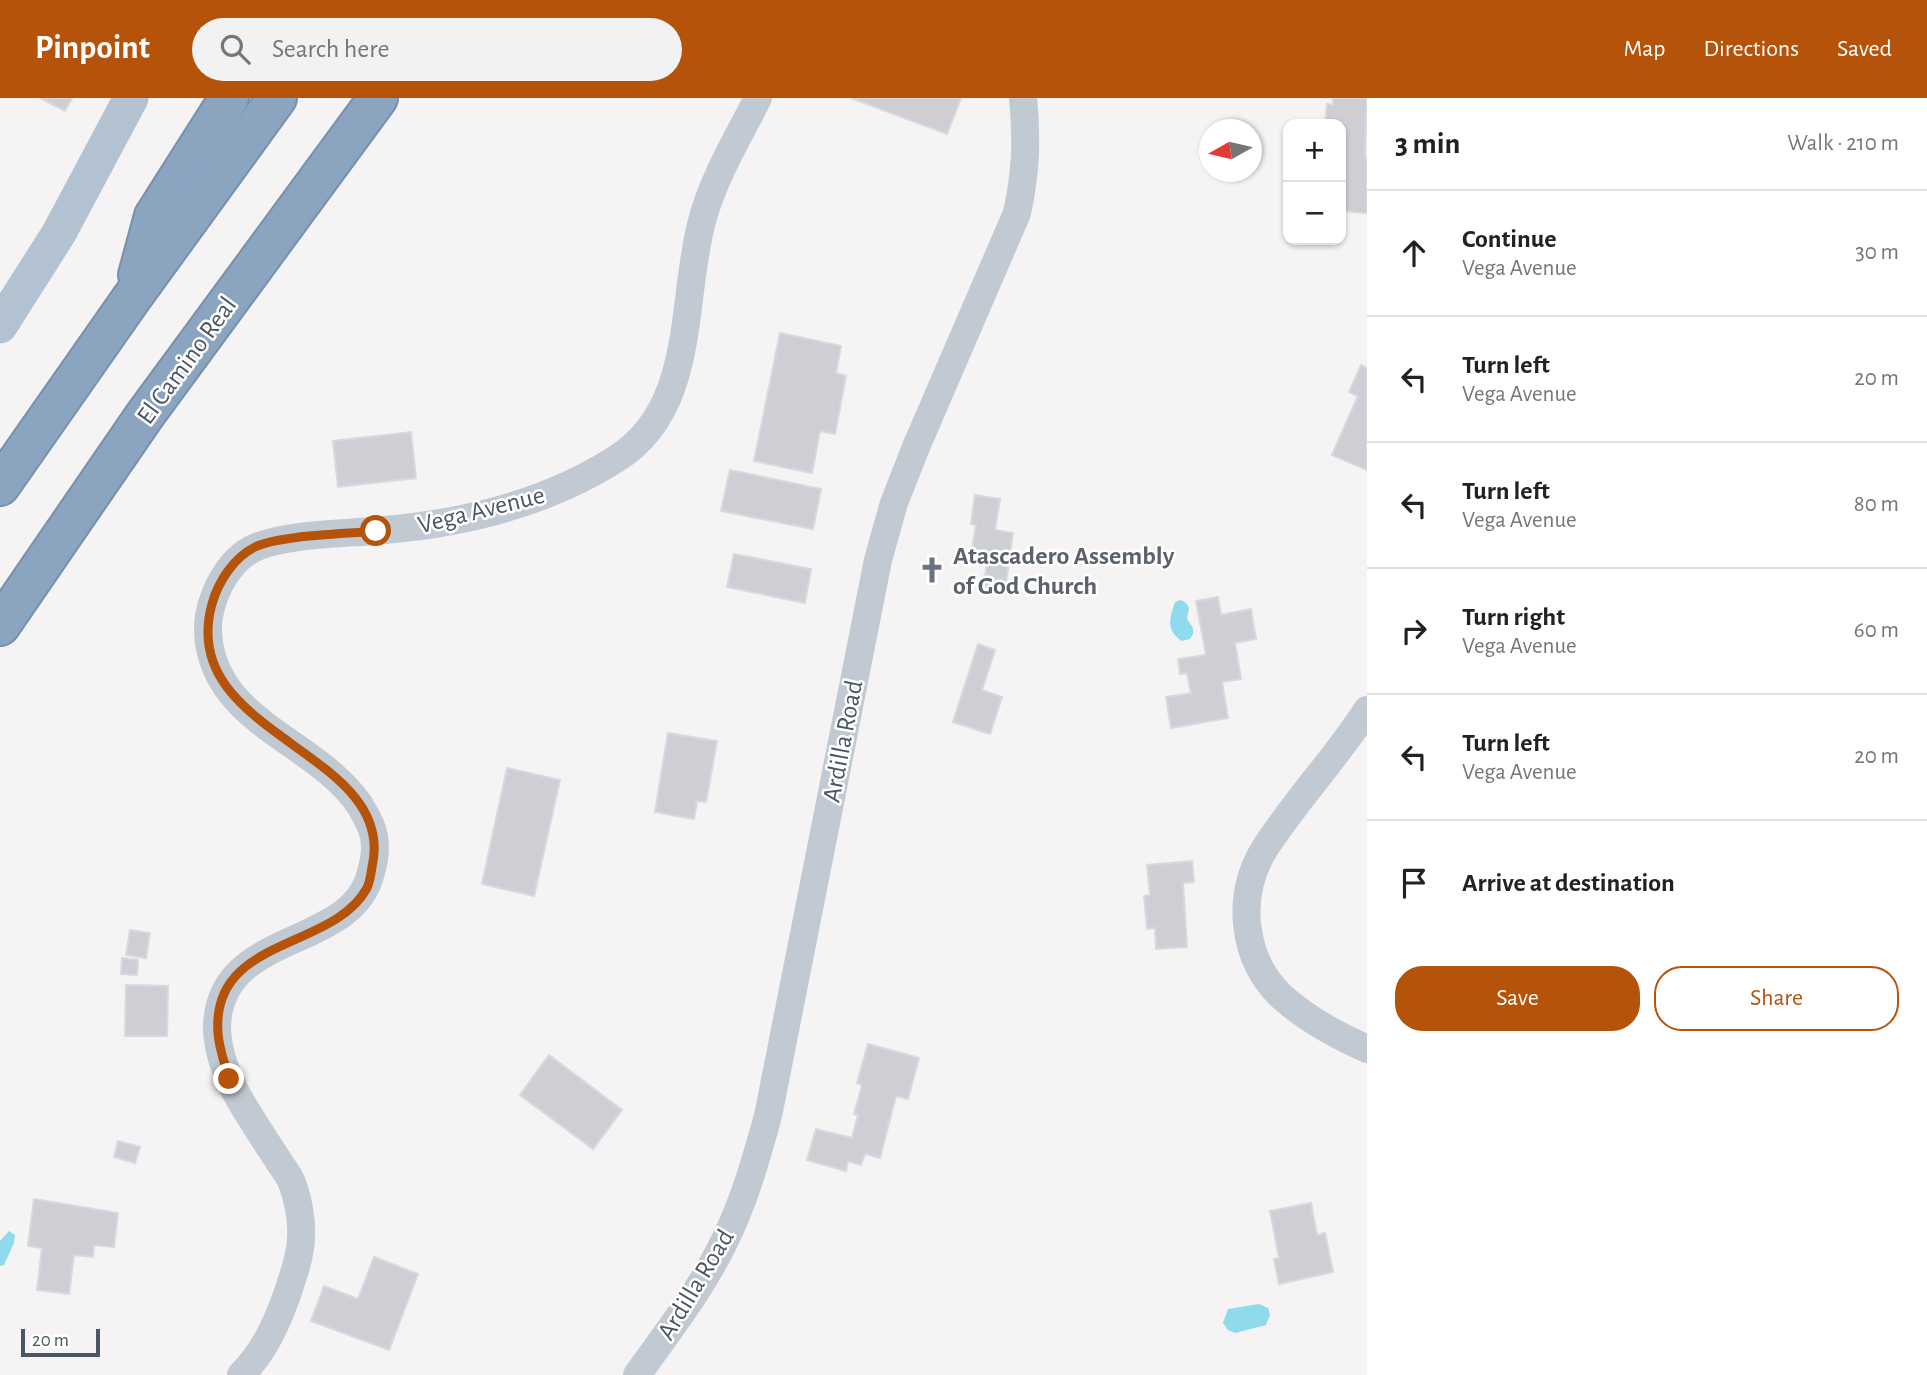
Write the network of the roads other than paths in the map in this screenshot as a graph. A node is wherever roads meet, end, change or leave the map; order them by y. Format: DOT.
graph roads {
  1 [pos="131,98"];
  2 [pos="229,98"];
  3 [pos="277,98"];
  4 [pos="378,98"];
  5 [pos="758,98"];
  6 [pos="1023,98"];
  7 [pos="131,299"];
  8 [pos="0,326"];
  9 [pos="0,486"];
  10 [pos="0,626"];
  11 [pos="1367,710"];
  12 [pos="1367,1049"];
  13 [pos="241,1375"];
  14 [pos="636,1375"];
  1 -- 8 [label="main road"];
  2 -- 7 [label="highway"];
  3 -- 7 [label="highway"];
  4 -- 10 [label="highway, El Camino Real"];
  5 -- 13 [label="street, Vega Avenue"];
  6 -- 14 [label="street, Ardilla Road"];
  7 -- 9 [label="highway"];
  11 -- 12 [label="street"];
}
